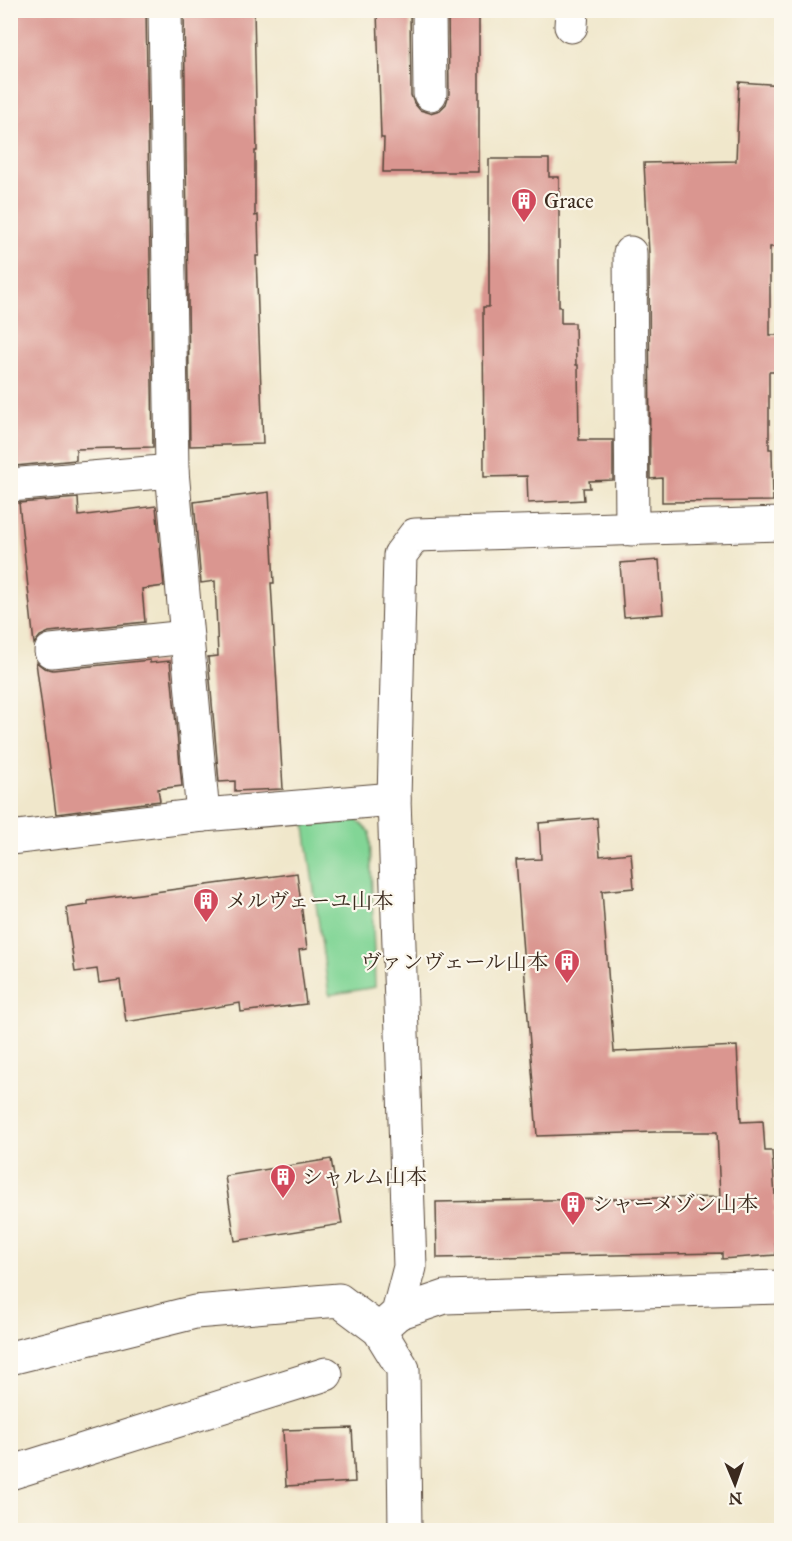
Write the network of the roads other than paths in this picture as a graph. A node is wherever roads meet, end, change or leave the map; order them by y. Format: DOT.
graph roads {
  1 [pos="165,10"];
  2 [pos="429,10"];
  3 [pos="430,94"];
  4 [pos="630,253"];
  5 [pos="172,471"];
  6 [pos="10,485"];
  7 [pos="782,524"];
  8 [pos="632,529"];
  9 [pos="187,637"];
  10 [pos="51,651"];
  11 [pos="394,799"];
  12 [pos="203,815"];
  13 [pos="10,838"];
  14 [pos="782,1287"];
  15 [pos="389,1322"];
  16 [pos="10,1358"];
  17 [pos="326,1374"];
  18 [pos="10,1473"];
  19 [pos="405,1530"];
  1 -- 5 [label="street"];
  2 -- 3 [label="street"];
  4 -- 8 [label="street"];
  5 -- 6 [label="street"];
  5 -- 9 [label="street"];
  7 -- 8 [label="street"];
  8 -- 11 [label="street"];
  9 -- 10 [label="street"];
  9 -- 12 [label="street"];
  11 -- 12 [label="street"];
  11 -- 15 [label="street"];
  12 -- 13 [label="street"];
  14 -- 15 [label="street"];
  15 -- 16 [label="street"];
  15 -- 19 [label="street"];
  17 -- 18 [label="street"];
}
